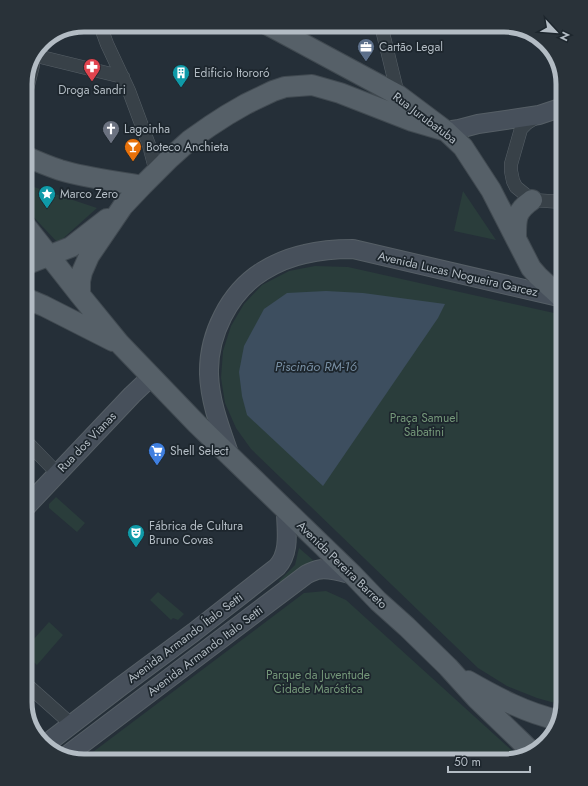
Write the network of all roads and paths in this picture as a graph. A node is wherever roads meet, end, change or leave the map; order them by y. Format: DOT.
graph roads {
  1 [pos="103,32"];
  2 [pos="281,32"];
  3 [pos="383,32"];
  4 [pos="40,57"];
  5 [pos="122,77"];
  6 [pos="398,95"];
  7 [pos="556,109"];
  8 [pos="539,115"];
  9 [pos="446,130"];
  10 [pos="32,159"];
  11 [pos="149,179"];
  12 [pos="532,200"];
  13 [pos="556,202"];
  14 [pos="123,206"];
  15 [pos="32,235"];
  16 [pos="516,239"];
  17 [pos="49,256"];
  18 [pos="32,262"];
  19 [pos="556,293"];
  20 [pos="80,295"];
  21 [pos="556,297"];
  22 [pos="32,301"];
  23 [pos="120,344"];
  24 [pos="151,377"];
  25 [pos="32,447"];
  26 [pos="230,456"];
  27 [pos="57,473"];
  28 [pos="32,500"];
  29 [pos="286,511"];
  30 [pos="353,575"];
  31 [pos="194,632"];
  32 [pos="448,667"];
  33 [pos="131,678"];
  34 [pos="159,686"];
  35 [pos="32,689"];
  36 [pos="553,718"];
  37 [pos="71,724"];
  38 [pos="97,732"];
  39 [pos="50,741"];
  40 [pos="528,748"];
  41 [pos="71,752"];
  1 -- 5 [label="street"];
  2 -- 6 [label="main road, Rua Jurubatuba"];
  3 -- 6 [label="street"];
  4 -- 5 [label="street"];
  5 -- 11 [label="street"];
  6 -- 9 [label="main road, Rua Jurubatuba"];
  7 -- 8 [label="main road"];
  8 -- 9 [label="main road"];
  8 -- 12 [label="street"];
  9 -- 11 [label="main road"];
  9 -- 16 [label="main road, Rua Jurubatuba"];
  10 -- 11 [label="main road"];
  11 -- 14 [label="main road"];
  12 -- 13 [label="street"];
  12 -- 16 [label="main road"];
  14 -- 17 [label="main road"];
  14 -- 20 [label="main road"];
  15 -- 17 [label="main road, Avenida Pereira Barreto"];
  16 -- 19 [label="main road, Rua Jurubatuba"];
  17 -- 18 [label="main road"];
  17 -- 20 [label="main road, Avenida Pereira Barreto"];
  20 -- 23 [label="main road, Avenida Pereira Barreto"];
  21 -- 26 [label="main road, Avenida Lucas Nogueira Garcez"];
  22 -- 23 [label="main road"];
  23 -- 24 [label="main road, Avenida Pereira Barreto"];
  24 -- 26 [label="main road, Avenida Pereira Barreto"];
  24 -- 27 [label="main road, Rua dos Vianas"];
  25 -- 27 [label="street"];
  26 -- 29 [label="main road, Avenida Pereira Barreto"];
  27 -- 28 [label="main road, Rua dos Vianas"];
  29 -- 30 [label="main road, Avenida Pereira Barreto"];
  29 -- 31 [label="main road, Avenida Armando Ítalo Setti"];
  30 -- 32 [label="main road, Avenida Pereira Barreto"];
  30 -- 34 [label="main road, Avenida Armando Italo Setti"];
  31 -- 33 [label="main road, Avenida Armando Ítalo Setti"];
  31 -- 34 [label="main road"];
  32 -- 36 [label="main road"];
  32 -- 40 [label="main road, Avenida Pereira Barreto"];
  33 -- 37 [label="main road, Avenida Armando Ítalo Setti"];
  33 -- 38 [label="main road"];
  34 -- 38 [label="main road, Avenida Armando Italo Setti"];
  35 -- 37 [label="street"];
  37 -- 39 [label="main road, Avenida Armando Ítalo Setti"];
  38 -- 41 [label="main road, Avenida Armando Italo Setti"];
}
